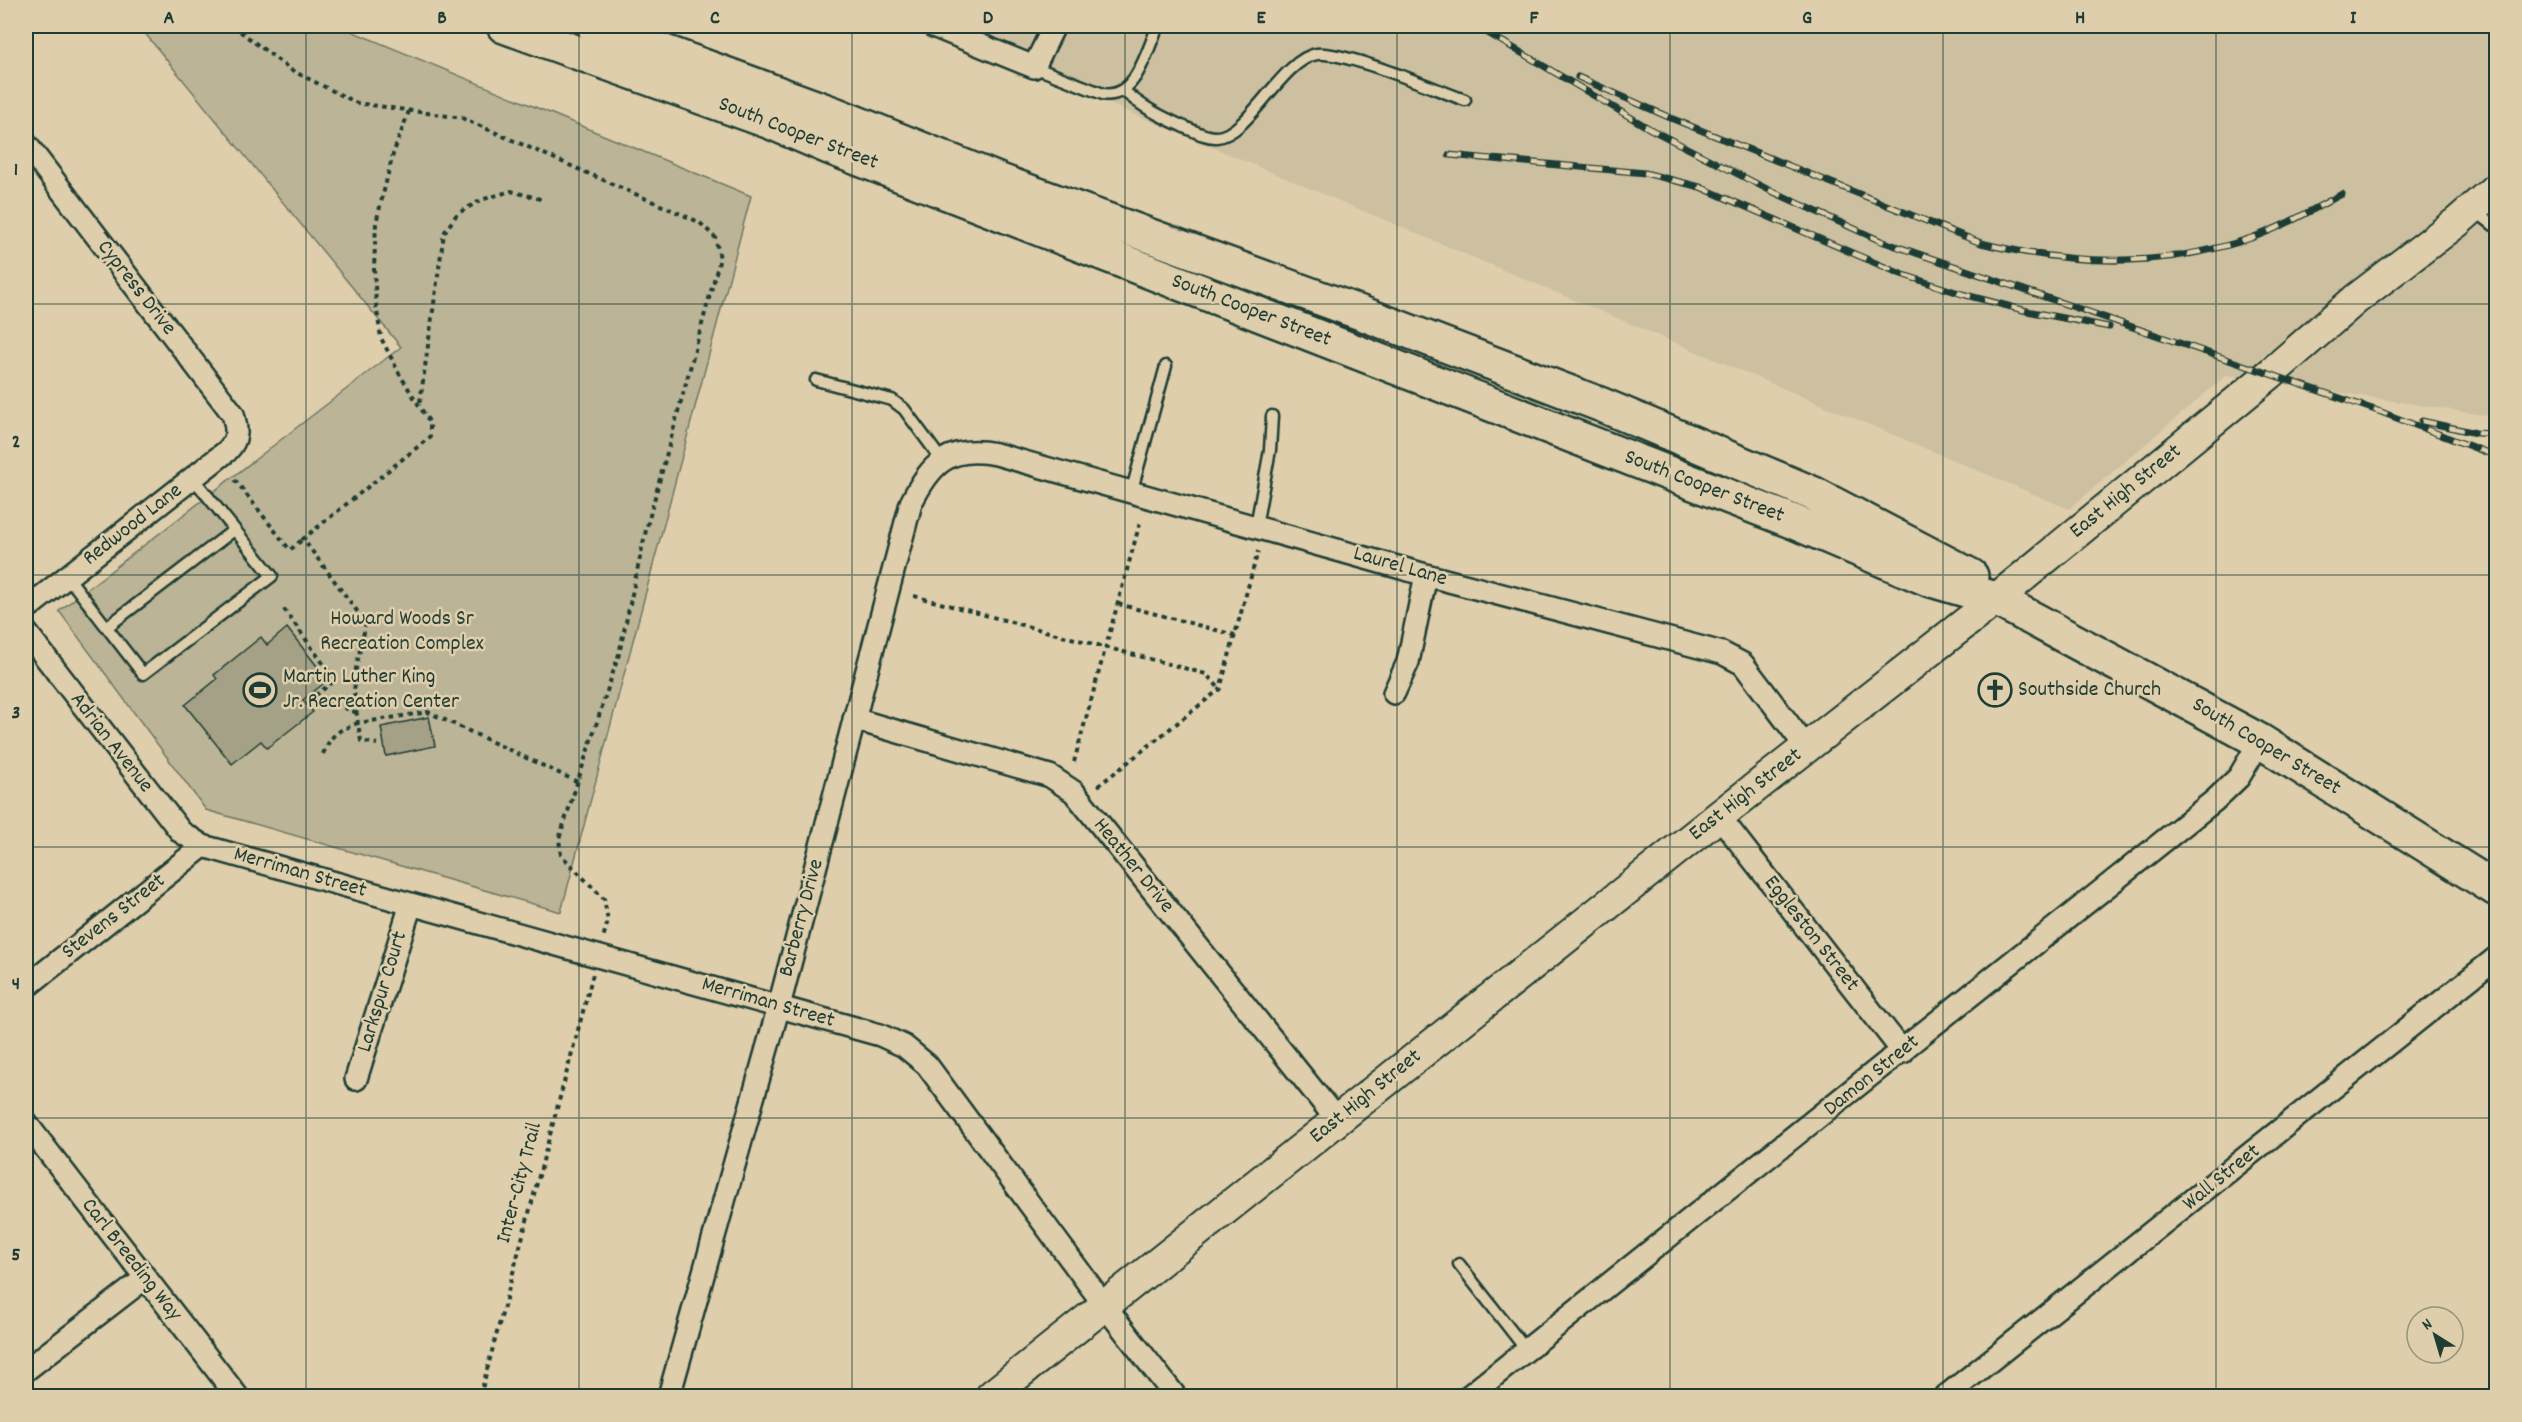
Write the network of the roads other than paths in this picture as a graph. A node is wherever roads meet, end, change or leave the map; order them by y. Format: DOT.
graph roads {
  1 [pos="504,26"];
  2 [pos="594,26"];
  3 [pos="933,26"];
  4 [pos="1054,26"];
  5 [pos="1158,26"];
  6 [pos="1034,67"];
  7 [pos="1124,91"];
  8 [pos="1465,100"];
  9 [pos="26,144"];
  10 [pos="2496,188"];
  11 [pos="2472,209"];
  12 [pos="2496,227"];
  13 [pos="1166,366"];
  14 [pos="816,380"];
  15 [pos="1272,416"];
  16 [pos="236,436"];
  17 [pos="948,458"];
  18 [pos="193,478"];
  19 [pos="1131,493"];
  20 [pos="1256,526"];
  21 [pos="234,530"];
  22 [pos="1426,574"];
  23 [pos="67,576"];
  24 [pos="1996,599"];
  25 [pos="26,609"];
  26 [pos="107,627"];
  27 [pos="26,632"];
  28 [pos="1394,693"];
  29 [pos="854,719"];
  30 [pos="2260,741"];
  31 [pos="1806,747"];
  32 [pos="1719,816"];
  33 [pos="203,846"];
  34 [pos="2496,889"];
  35 [pos="411,904"];
  36 [pos="2496,958"];
  37 [pos="26,987"];
  38 [pos="779,1006"];
  39 [pos="1903,1052"];
  40 [pos="356,1079"];
  41 [pos="1338,1120"];
  42 [pos="26,1123"];
  43 [pos="1459,1264"];
  44 [pos="144,1278"];
  45 [pos="1105,1306"];
  46 [pos="1527,1351"];
  47 [pos="26,1370"];
  48 [pos="237,1396"];
  49 [pos="669,1396"];
  50 [pos="991,1396"];
  51 [pos="1175,1396"];
  52 [pos="1470,1396"];
  53 [pos="1946,1396"];
  1 -- 24 [label="main road, South Cooper Street"];
  2 -- 24 [label="main road, South Cooper Street"];
  3 -- 6 [label="street"];
  4 -- 6 [label="street"];
  5 -- 7 [label="lane"];
  6 -- 7 [label="lane"];
  7 -- 8 [label="lane"];
  9 -- 16 [label="street, Cypress Drive"];
  10 -- 11 [label="street, East High Street"];
  11 -- 12 [label="lane"];
  11 -- 24 [label="street, East High Street"];
  13 -- 19 [label="lane"];
  14 -- 17 [label="lane"];
  15 -- 20 [label="lane"];
  16 -- 18 [label="street, Redwood Lane"];
  17 -- 19 [label="street, Laurel Lane"];
  17 -- 29 [label="street, Barberry Drive"];
  18 -- 21 [label="lane"];
  18 -- 23 [label="street, Redwood Lane"];
  19 -- 20 [label="street, Laurel Lane"];
  20 -- 22 [label="street, Laurel Lane"];
  21 -- 26 [label="lane"];
  21 -- 26 [label="lane"];
  22 -- 28 [label="street"];
  22 -- 31 [label="street, Laurel Lane"];
  23 -- 25 [label="street, Redwood Lane"];
  23 -- 26 [label="lane"];
  24 -- 30 [label="main road, South Cooper Street"];
  24 -- 31 [label="street, East High Street"];
  27 -- 33 [label="street, Adrian Avenue"];
  29 -- 38 [label="street, Barberry Drive"];
  29 -- 41 [label="street, Heather Drive"];
  30 -- 34 [label="main road, South Cooper Street"];
  30 -- 39 [label="street, Damon Street"];
  31 -- 32 [label="street, East High Street"];
  32 -- 39 [label="street, Eggleston Street"];
  32 -- 41 [label="street, East High Street"];
  33 -- 35 [label="street, Merriman Street"];
  33 -- 37 [label="street, Stevens Street"];
  35 -- 38 [label="street, Merriman Street"];
  35 -- 40 [label="street, Larkspur Court"];
  36 -- 53 [label="street, Wall Street"];
  38 -- 45 [label="street, Merriman Street"];
  38 -- 49 [label="street, Barberry Drive"];
  39 -- 46 [label="street, Damon Street"];
  41 -- 45 [label="street, East High Street"];
  42 -- 44 [label="street, Carl Breeding Way"];
  43 -- 46 [label="lane"];
  44 -- 47 [label="street"];
  44 -- 48 [label="street, Carl Breeding Way"];
  45 -- 50 [label="street, East High Street"];
  45 -- 51 [label="street, Merriman Street"];
  46 -- 52 [label="street, Damon Street"];
}
